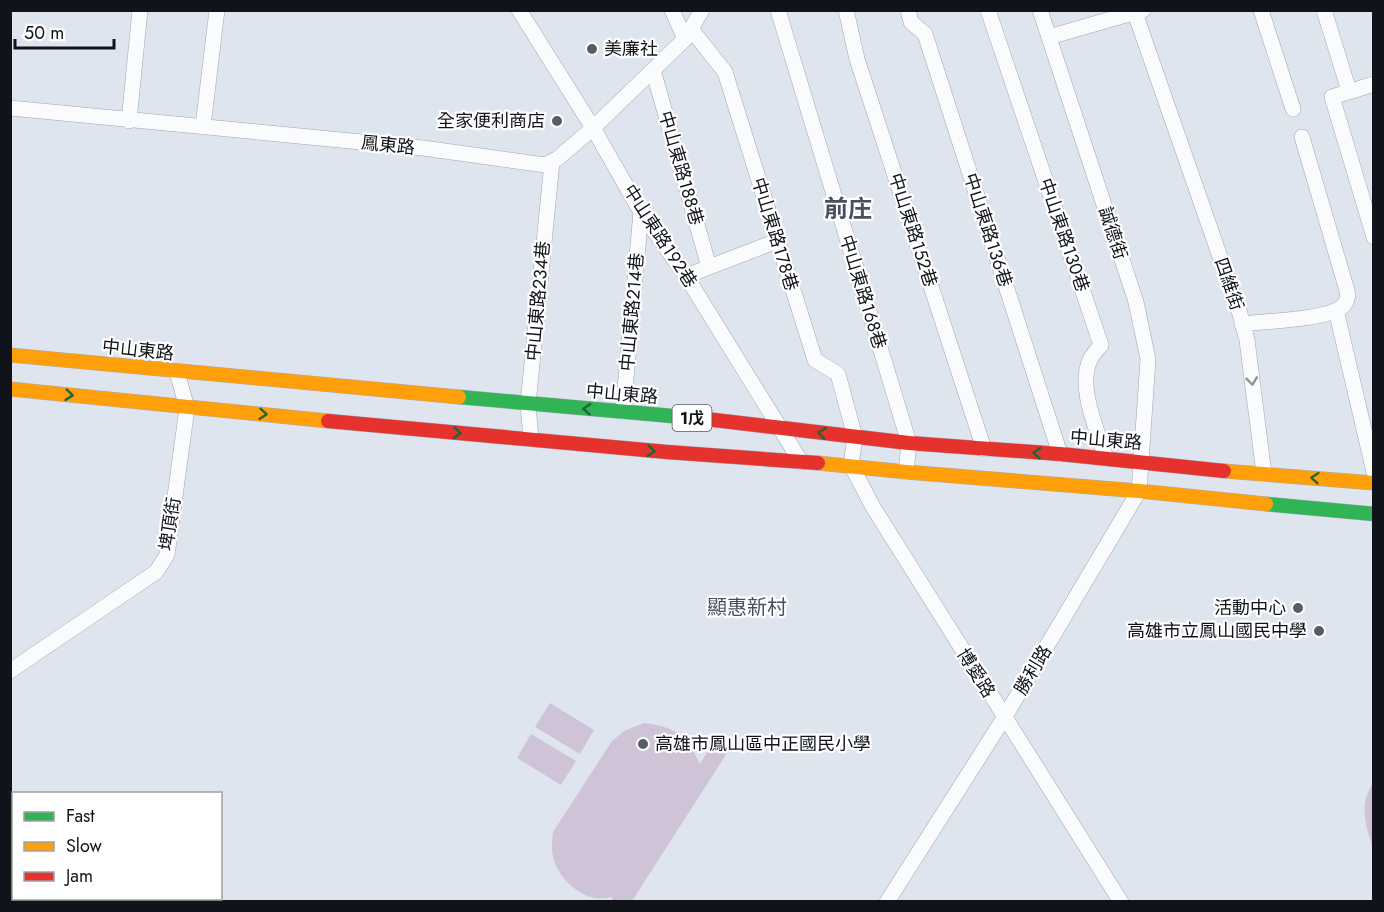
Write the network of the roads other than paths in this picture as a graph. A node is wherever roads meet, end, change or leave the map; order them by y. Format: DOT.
graph roads {
  1 [pos="140,10"];
  2 [pos="217,10"];
  3 [pos="519,10"];
  4 [pos="672,10"];
  5 [pos="702,10"];
  6 [pos="778,10"];
  7 [pos="846,10"];
  8 [pos="908,10"];
  9 [pos="988,10"];
  10 [pos="1040,10"];
  11 [pos="1261,10"];
  12 [pos="1324,10"];
  13 [pos="1139,12"];
  14 [pos="688,34"];
  15 [pos="1049,37"];
  16 [pos="653,70"];
  17 [pos="1374,84"];
  18 [pos="1349,92"];
  19 [pos="10,108"];
  20 [pos="1293,110"];
  21 [pos="129,121"];
  22 [pos="203,126"];
  23 [pos="593,128"];
  24 [pos="1302,137"];
  25 [pos="552,162"];
  26 [pos="641,212"];
  27 [pos="1374,237"];
  28 [pos="777,241"];
  29 [pos="709,267"];
  30 [pos="686,276"];
  31 [pos="1336,310"];
  32 [pos="1242,324"];
  33 [pos="10,355"];
  34 [pos="177,372"];
  35 [pos="10,389"];
  36 [pos="528,404"];
  37 [pos="187,408"];
  38 [pos="623,411"];
  39 [pos="780,427"];
  40 [pos="855,437"];
  41 [pos="531,440"];
  42 [pos="909,443"];
  43 [pos="984,449"];
  44 [pos="1060,454"];
  45 [pos="1106,459"];
  46 [pos="801,462"];
  47 [pos="1143,462"];
  48 [pos="851,465"];
  49 [pos="906,472"];
  50 [pos="1374,472"];
  51 [pos="1264,474"];
  52 [pos="1374,483"];
  53 [pos="1139,491"];
  54 [pos="1374,514"];
  55 [pos="10,671"];
  56 [pos="1004,718"];
  57 [pos="887,902"];
  58 [pos="1121,902"];
  1 -- 21 [label="street"];
  2 -- 22 [label="street"];
  3 -- 23 [label="street, 中山東路192巷"];
  4 -- 14 [label="street, 中山東路178巷"];
  5 -- 14 [label="street"];
  6 -- 42 [label="street, 中山東路168巷"];
  7 -- 43 [label="street, 中山東路152巷"];
  8 -- 44 [label="street, 中山東路136巷"];
  9 -- 45 [label="street, 中山東路130巷"];
  10 -- 15 [label="street, 誠德街"];
  11 -- 20 [label="street"];
  12 -- 18 [label="street"];
  13 -- 15 [label="street"];
  13 -- 32 [label="street, 四維街"];
  14 -- 16 [label="street"];
  14 -- 28 [label="street, 中山東路178巷"];
  15 -- 47 [label="street, 誠德街"];
  16 -- 23 [label="street"];
  16 -- 29 [label="street, 中山東路188巷"];
  17 -- 18 [label="street"];
  18 -- 27 [label="street"];
  19 -- 21 [label="street, 鳳東路"];
  21 -- 22 [label="street, 鳳東路"];
  22 -- 25 [label="street, 鳳東路"];
  23 -- 25 [label="street"];
  23 -- 26 [label="street, 中山東路192巷"];
  24 -- 31 [label="street"];
  25 -- 36 [label="street, 中山東路234巷"];
  26 -- 30 [label="street, 中山東路192巷"];
  26 -- 38 [label="street, 中山東路214巷"];
  28 -- 29 [label="street"];
  28 -- 40 [label="street, 中山東路178巷"];
  29 -- 30 [label="street"];
  30 -- 39 [label="street, 中山東路192巷"];
  31 -- 32 [label="street, 四維街"];
  31 -- 50 [label="street"];
  32 -- 51 [label="street, one-way"];
  33 -- 34 [label="main road, 中山東路 / 1戊"];
  34 -- 36 [label="main road, 中山東路 / 1戊"];
  34 -- 37 [label="street, 埤頂街"];
  35 -- 37 [label="main road, 1戊, one-way"];
  38 -- 36 [label="main road, 中山東路 / 1戊, one-way"];
  36 -- 41 [label="street, 中山東路234巷"];
  37 -- 41 [label="main road, 1戊, one-way"];
  37 -- 55 [label="street, 埤頂街"];
  38 -- 39 [label="main road, 中山東路 / 1戊"];
  40 -- 39 [label="main road, 中山東路 / 1戊, one-way"];
  39 -- 46 [label="street, 中山東路192巷"];
  40 -- 42 [label="main road, 中山東路 / 1戊"];
  40 -- 48 [label="street"];
  41 -- 46 [label="main road, 1戊, one-way"];
  42 -- 43 [label="main road, 中山東路 / 1戊"];
  42 -- 49 [label="street, 中山東路168巷"];
  44 -- 43 [label="main road, 中山東路 / 1戊, one-way"];
  44 -- 45 [label="main road, 中山東路 / 1戊"];
  45 -- 47 [label="main road, 中山東路 / 1戊"];
  46 -- 48 [label="main road, 1戊"];
  47 -- 51 [label="main road, 中山東路 / 1戊"];
  47 -- 53 [label="street, 勝利路"];
  48 -- 49 [label="main road, 1戊"];
  48 -- 56 [label="street, 博愛路"];
  49 -- 53 [label="main road, 1戊"];
  52 -- 51 [label="main road, 中山東路 / 1戊, one-way"];
  53 -- 54 [label="main road, 1戊"];
  53 -- 56 [label="street, 勝利路"];
  56 -- 57 [label="street, 勝利路"];
  56 -- 58 [label="street, 博愛路"];
}
